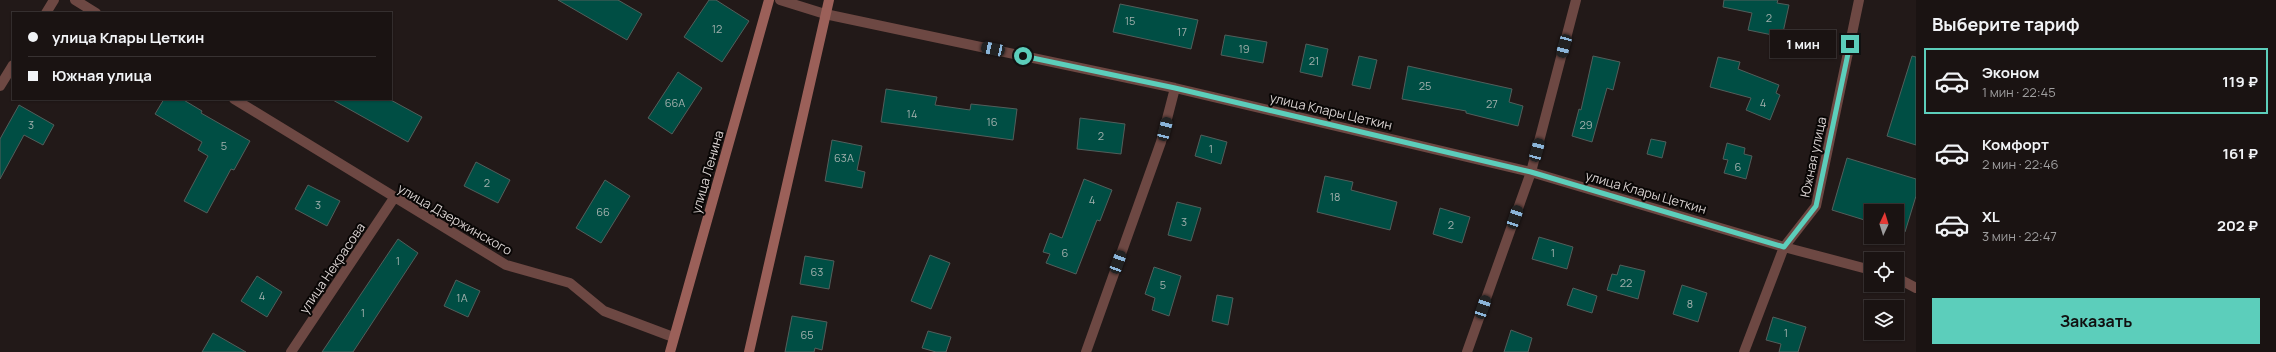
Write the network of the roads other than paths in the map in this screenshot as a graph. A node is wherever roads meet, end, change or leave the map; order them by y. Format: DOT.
graph roads {
  1 [pos="54,0"];
  2 [pos="75,0"];
  3 [pos="769,0"];
  4 [pos="780,0"];
  5 [pos="830,0"];
  6 [pos="1576,0"];
  7 [pos="1859,0"];
  8 [pos="47,12"];
  9 [pos="94,12"];
  10 [pos="826,14"];
  11 [pos="12,67"];
  12 [pos="0,86"];
  13 [pos="1175,88"];
  14 [pos="236,100"];
  15 [pos="1531,172"];
  16 [pos="394,198"];
  17 [pos="1784,247"];
  18 [pos="1864,268"];
  19 [pos="1904,282"];
  20 [pos="1916,288"];
  21 [pos="673,337"];
  22 [pos="291,352"];
  23 [pos="670,352"];
  24 [pos="749,352"];
  25 [pos="1086,352"];
  26 [pos="1467,352"];
  27 [pos="1744,352"];
  1 -- 8 [label="street"];
  2 -- 9 [label="street"];
  3 -- 21 [label="main road, улица Ленина"];
  4 -- 10 [label="street, улица Клары Цеткин"];
  5 -- 10 [label="main road"];
  6 -- 15 [label="street"];
  7 -- 17 [label="street, Южная улица"];
  10 -- 13 [label="street, улица Клары Цеткин"];
  10 -- 24 [label="main road"];
  11 -- 12 [label="street"];
  13 -- 15 [label="street, улица Клары Цеткин"];
  13 -- 25 [label="street"];
  14 -- 16 [label="street, улица Дзержинского"];
  15 -- 17 [label="street, улица Клары Цеткин"];
  15 -- 26 [label="street"];
  16 -- 21 [label="street, улица Дзержинского"];
  16 -- 22 [label="street, улица Некрасова"];
  17 -- 18 [label="street, улица Клары Цеткин"];
  17 -- 27 [label="street, Южная улица"];
  19 -- 20 [label="street"];
  21 -- 23 [label="main road, улица Ленина"];
}
